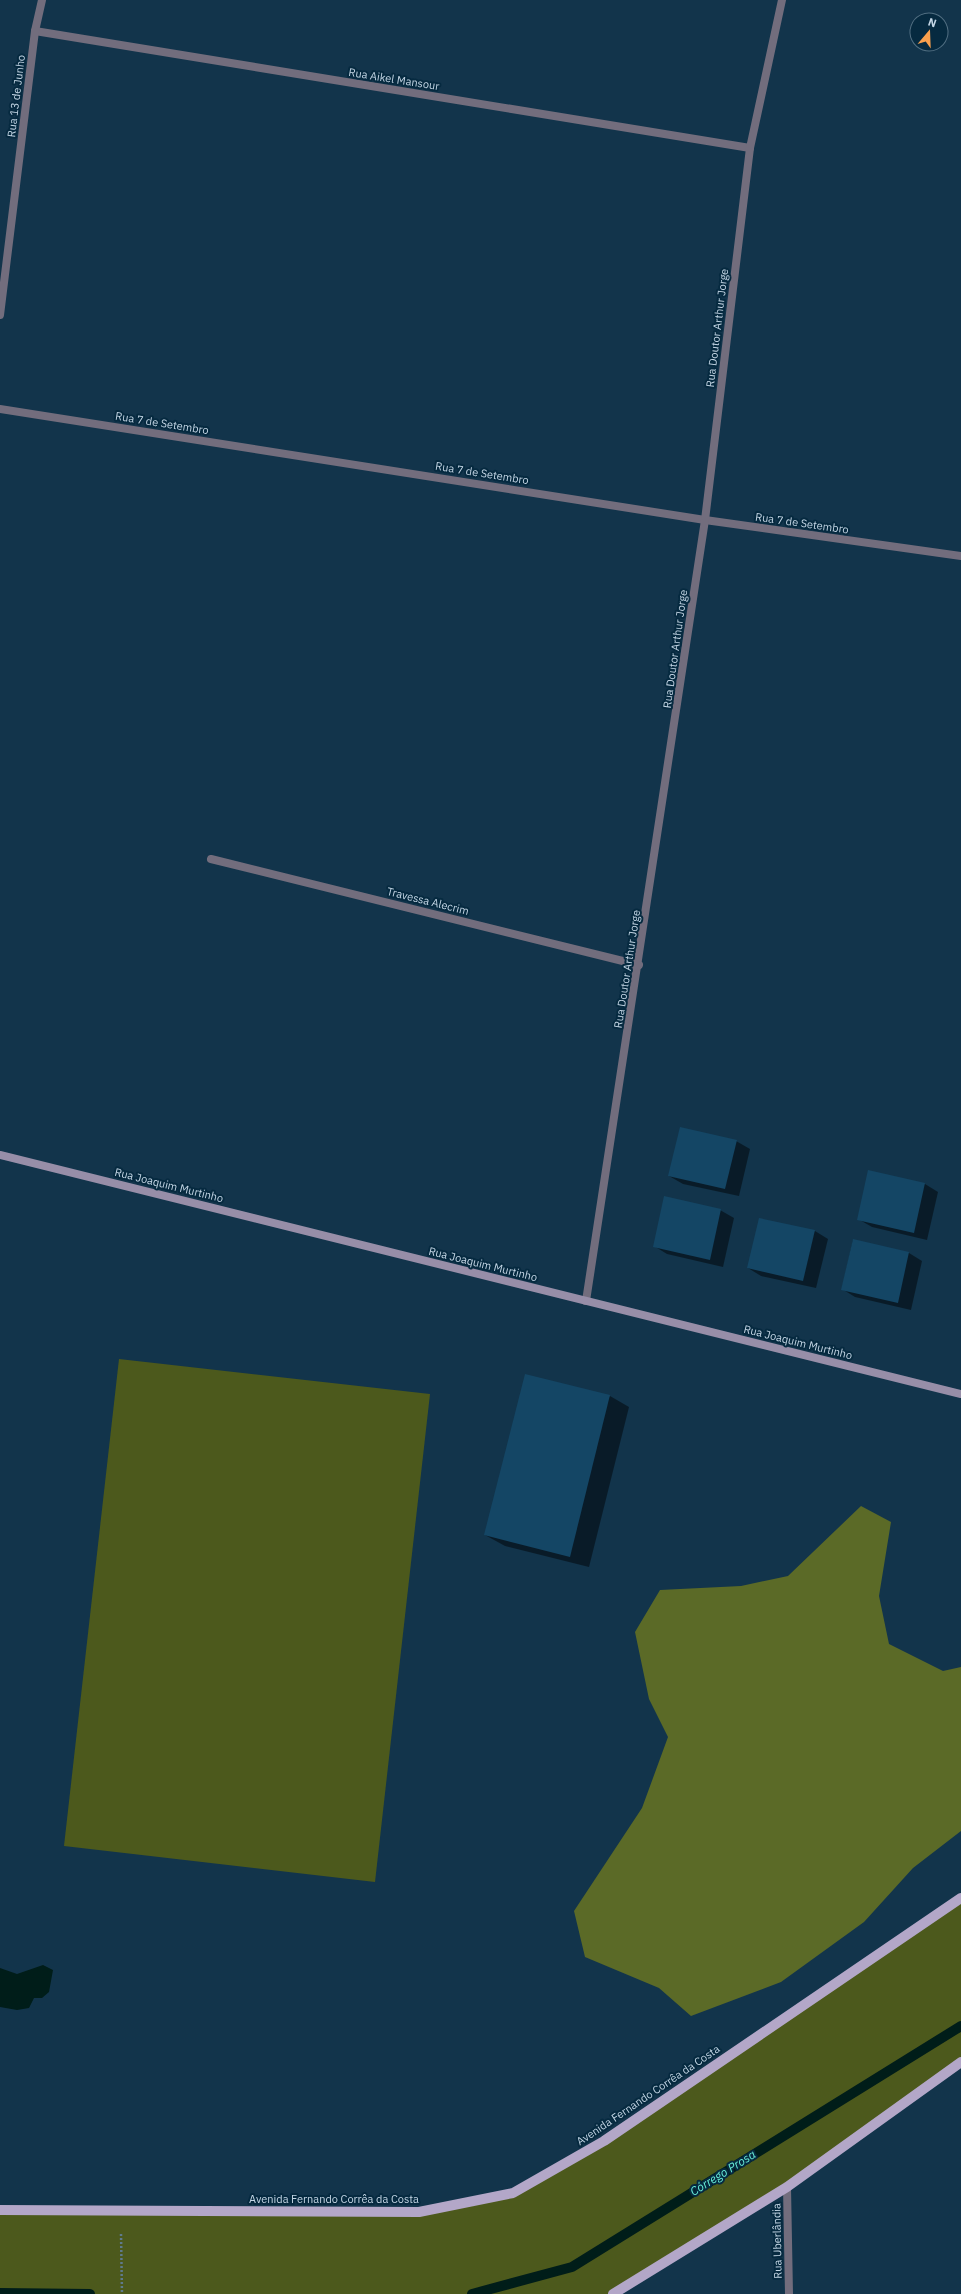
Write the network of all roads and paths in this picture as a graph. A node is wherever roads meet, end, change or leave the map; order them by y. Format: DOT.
graph roads {
  1 [pos="42,0"];
  2 [pos="782,0"];
  3 [pos="35,31"];
  4 [pos="750,148"];
  5 [pos="0,315"];
  6 [pos="0,409"];
  7 [pos="705,520"];
  8 [pos="961,556"];
  9 [pos="211,859"];
  10 [pos="639,965"];
  11 [pos="0,1155"];
  12 [pos="586,1301"];
  13 [pos="961,1394"];
  14 [pos="961,1898"];
  15 [pos="961,2062"];
  16 [pos="787,2187"];
  17 [pos="0,2210"];
  18 [pos="120,2211"];
  19 [pos="122,2294"];
  20 [pos="613,2294"];
  21 [pos="789,2294"];
  1 -- 3 [label="street, Rua 13 de Junho"];
  2 -- 4 [label="street, Rua Doutor Arthur Jorge"];
  3 -- 4 [label="street, Rua Aikel Mansour"];
  3 -- 5 [label="street, Rua 13 de Junho"];
  4 -- 7 [label="street, Rua Doutor Arthur Jorge"];
  6 -- 7 [label="street, Rua 7 de Setembro"];
  7 -- 8 [label="street, Rua 7 de Setembro"];
  7 -- 10 [label="street, Rua Doutor Arthur Jorge"];
  9 -- 10 [label="street, Travessa Alecrim"];
  10 -- 12 [label="street, Rua Doutor Arthur Jorge"];
  11 -- 12 [label="street, Rua Joaquim Murtinho"];
  12 -- 13 [label="street, Rua Joaquim Murtinho"];
  14 -- 18 [label="main road, Avenida Fernando Corrêa da Costa"];
  15 -- 16 [label="main road"];
  16 -- 20 [label="main road"];
  16 -- 21 [label="street, Rua Uberlândia"];
  17 -- 18 [label="main road, Avenida Fernando Corrêa da Costa"];
  18 -- 19 [label="path"];
}
